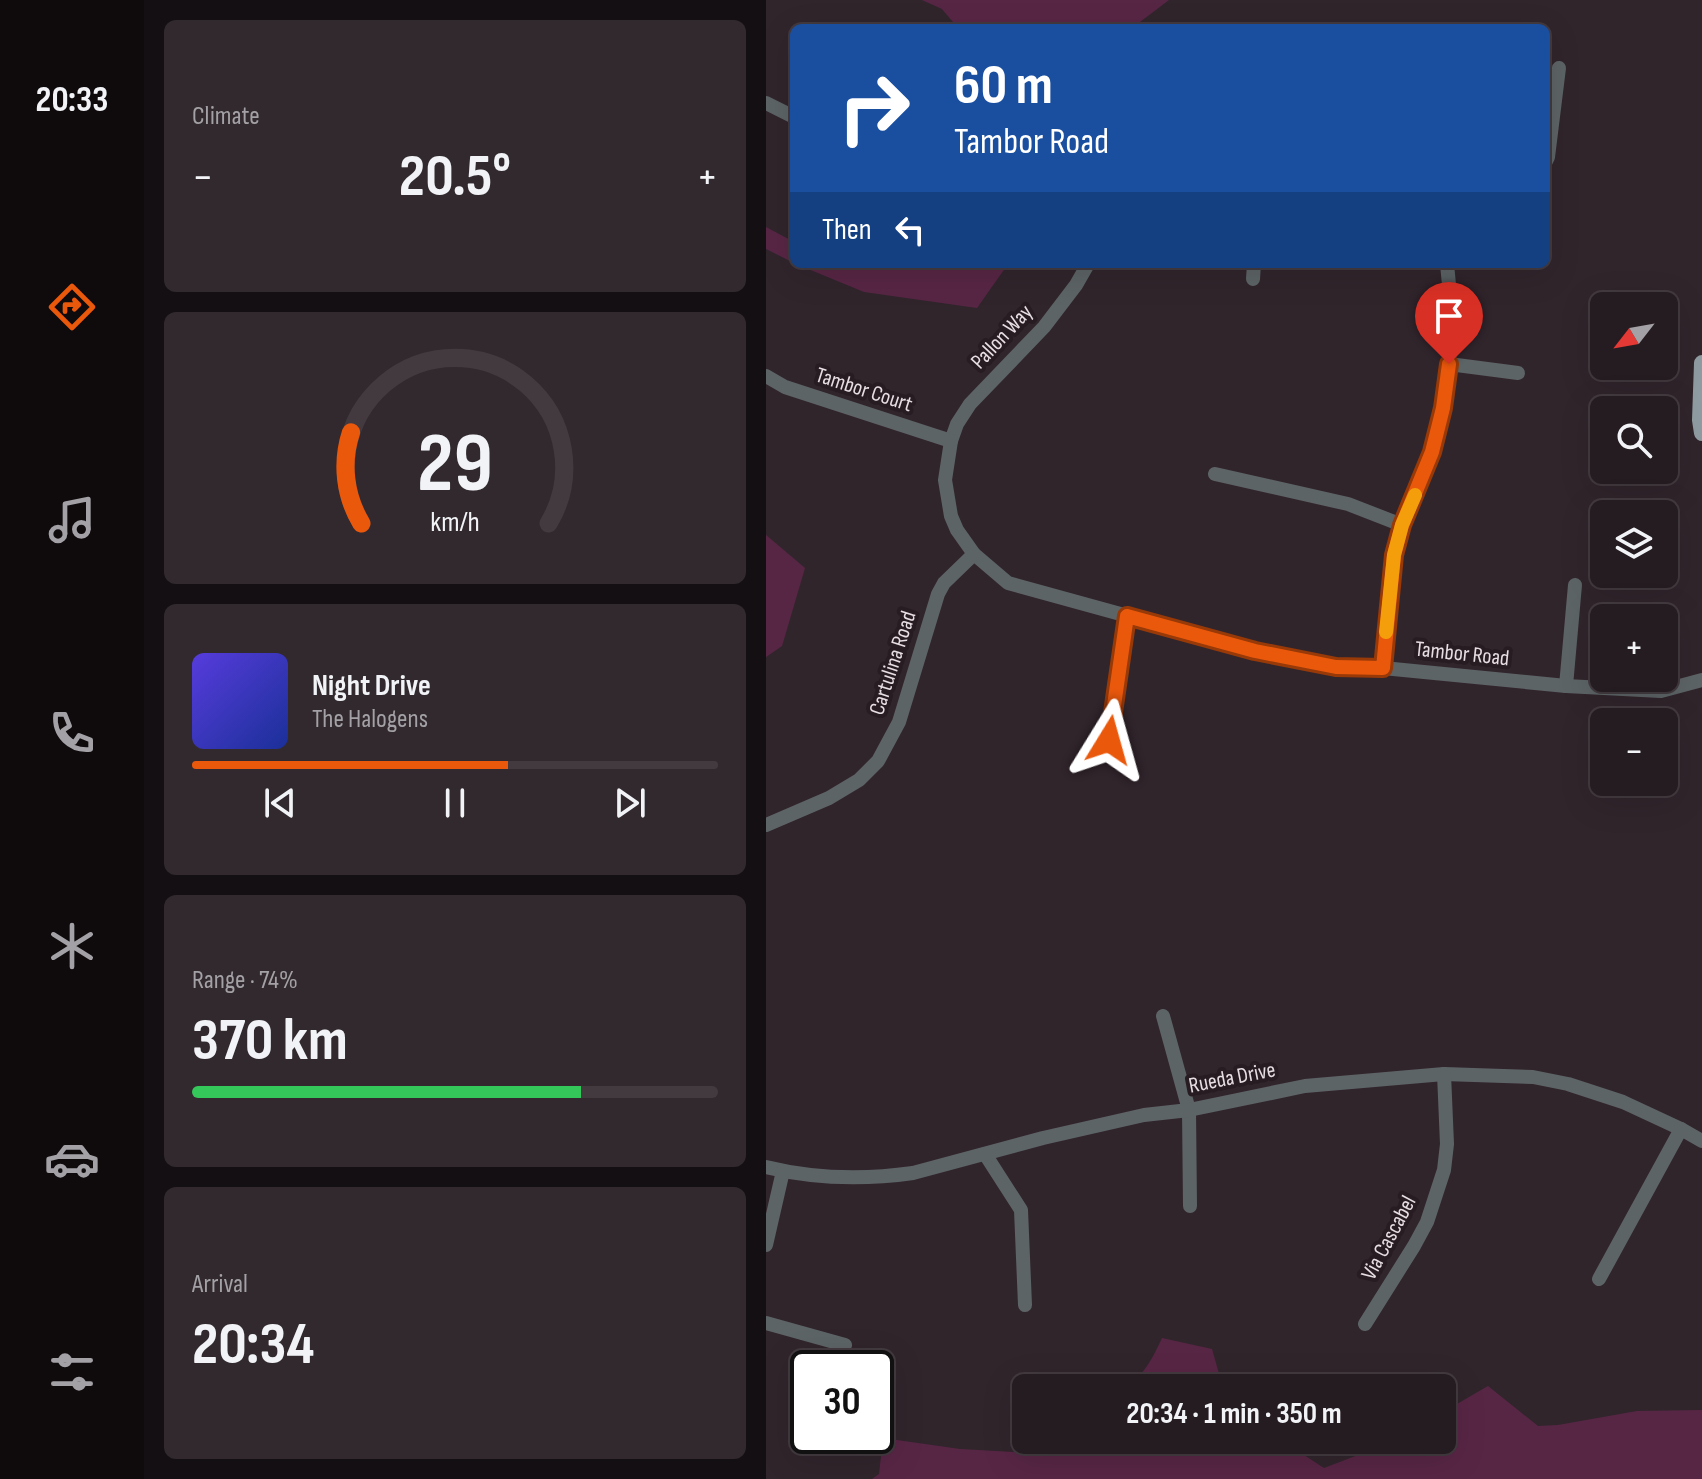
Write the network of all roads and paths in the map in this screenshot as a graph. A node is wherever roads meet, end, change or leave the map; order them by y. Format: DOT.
graph roads {
  1 [pos="1559,68"];
  2 [pos="766,103"];
  3 [pos="790,115"];
  4 [pos="1550,141"];
  5 [pos="1086,268"];
  6 [pos="1447,268"];
  7 [pos="1702,363"];
  8 [pos="1449,364"];
  9 [pos="1518,373"];
  10 [pos="766,376"];
  11 [pos="1702,433"];
  12 [pos="951,441"];
  13 [pos="1215,474"];
  14 [pos="1402,525"];
  15 [pos="974,554"];
  16 [pos="1575,585"];
  17 [pos="1127,616"];
  18 [pos="1383,668"];
  19 [pos="1702,680"];
  20 [pos="1566,686"];
  21 [pos="1109,740"];
  22 [pos="766,825"];
  23 [pos="1163,1016"];
  24 [pos="1444,1074"];
  25 [pos="1189,1110"];
  26 [pos="1681,1129"];
  27 [pos="1702,1141"];
  28 [pos="985,1154"];
  29 [pos="766,1167"];
  30 [pos="783,1171"];
  31 [pos="1190,1206"];
  32 [pos="766,1245"];
  33 [pos="1599,1279"];
  34 [pos="1025,1305"];
  35 [pos="766,1323"];
  36 [pos="1365,1324"];
  37 [pos="845,1345"];
  1 -- 4 [label="street"];
  2 -- 3 [label="street"];
  5 -- 12 [label="street, Pallon Way"];
  6 -- 8 [label="street"];
  7 -- 11 [label="main road"];
  8 -- 9 [label="street"];
  8 -- 14 [label="street"];
  10 -- 12 [label="street, Tambor Court"];
  12 -- 15 [label="street, Tambor Road"];
  13 -- 14 [label="street"];
  14 -- 18 [label="street"];
  15 -- 17 [label="street, Tambor Road"];
  15 -- 22 [label="street, Cartulina Road"];
  16 -- 20 [label="street"];
  17 -- 18 [label="street, Tambor Road"];
  17 -- 21 [label="street"];
  18 -- 20 [label="street, Tambor Road"];
  19 -- 20 [label="street, Tambor Road"];
  23 -- 25 [label="street"];
  24 -- 25 [label="street, Rueda Drive"];
  24 -- 26 [label="street, Rueda Drive"];
  24 -- 36 [label="street, Via Cascabel"];
  25 -- 28 [label="street, Rueda Drive"];
  25 -- 31 [label="street"];
  26 -- 27 [label="street, Rueda Drive"];
  26 -- 33 [label="street"];
  28 -- 30 [label="street, Rueda Drive"];
  28 -- 34 [label="street"];
  29 -- 30 [label="street, Rueda Drive"];
  30 -- 32 [label="street"];
  35 -- 37 [label="street"];
}
